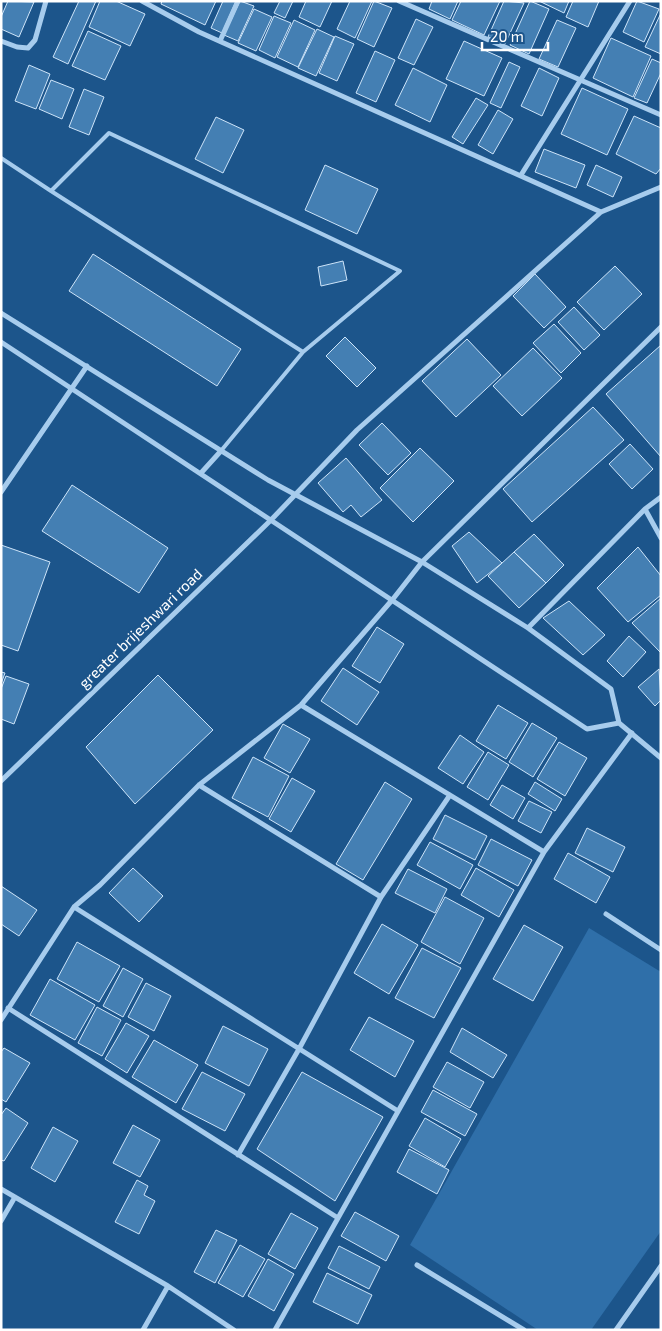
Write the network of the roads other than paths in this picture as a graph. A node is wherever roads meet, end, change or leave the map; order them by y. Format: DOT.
graph roads {
  1 [pos="46,1"];
  2 [pos="142,1"];
  3 [pos="238,1"];
  4 [pos="399,1"];
  5 [pos="630,1"];
  6 [pos="1,40"];
  7 [pos="220,41"];
  8 [pos="580,80"];
  9 [pos="661,115"];
  10 [pos="1,158"];
  11 [pos="521,175"];
  12 [pos="661,186"];
  13 [pos="51,191"];
  14 [pos="601,212"];
  15 [pos="1,313"];
  16 [pos="661,326"];
  17 [pos="1,342"];
  18 [pos="303,352"];
  19 [pos="88,366"];
  20 [pos="72,386"];
  21 [pos="220,452"];
  22 [pos="201,473"];
  23 [pos="1,492"];
  24 [pos="296,493"];
  25 [pos="661,496"];
  26 [pos="644,509"];
  27 [pos="271,520"];
  28 [pos="661,538"];
  29 [pos="422,562"];
  30 [pos="393,599"];
  31 [pos="528,628"];
  32 [pos="301,705"];
  33 [pos="619,723"];
  34 [pos="632,733"];
  35 [pos="661,758"];
  36 [pos="1,781"];
  37 [pos="199,785"];
  38 [pos="450,795"];
  39 [pos="544,852"];
  40 [pos="381,897"];
  41 [pos="74,907"];
  42 [pos="606,914"];
  43 [pos="661,950"];
  44 [pos="8,1008"];
  45 [pos="1,1020"];
  46 [pos="299,1049"];
  47 [pos="398,1111"];
  48 [pos="238,1155"];
  49 [pos="1,1189"];
  50 [pos="15,1197"];
  51 [pos="338,1218"];
  52 [pos="1,1221"];
  53 [pos="417,1265"];
  54 [pos="661,1266"];
  55 [pos="168,1286"];
  56 [pos="142,1330"];
  57 [pos="234,1330"];
  58 [pos="275,1330"];
  59 [pos="524,1330"];
  60 [pos="616,1330"];
  1 -- 6 [label="street"];
  2 -- 7 [label="street"];
  3 -- 7 [label="street"];
  4 -- 8 [label="street"];
  5 -- 8 [label="street"];
  7 -- 11 [label="street"];
  8 -- 9 [label="street"];
  8 -- 11 [label="street"];
  10 -- 13 [label="lane"];
  11 -- 14 [label="street"];
  12 -- 14 [label="street, greater brijeshwari road"];
  13 -- 18 [label="lane"];
  13 -- 18 [label="lane"];
  14 -- 24 [label="street, greater brijeshwari road"];
  15 -- 19 [label="street"];
  16 -- 29 [label="street"];
  17 -- 20 [label="street"];
  18 -- 21 [label="lane"];
  19 -- 20 [label="street"];
  19 -- 21 [label="street"];
  20 -- 22 [label="street"];
  20 -- 23 [label="street"];
  21 -- 22 [label="street"];
  21 -- 24 [label="street"];
  22 -- 27 [label="street"];
  24 -- 27 [label="street, greater brijeshwari road"];
  24 -- 29 [label="street"];
  25 -- 26 [label="street"];
  26 -- 28 [label="street"];
  26 -- 31 [label="street"];
  27 -- 30 [label="street"];
  27 -- 36 [label="street, greater brijeshwari road"];
  29 -- 30 [label="street"];
  29 -- 31 [label="street"];
  30 -- 32 [label="street"];
  30 -- 33 [label="street"];
  31 -- 33 [label="street"];
  32 -- 37 [label="street"];
  32 -- 38 [label="street"];
  33 -- 34 [label="street"];
  34 -- 35 [label="street"];
  34 -- 39 [label="street"];
  37 -- 40 [label="street"];
  37 -- 41 [label="street"];
  38 -- 39 [label="street"];
  38 -- 40 [label="street"];
  39 -- 47 [label="street"];
  40 -- 46 [label="street"];
  41 -- 44 [label="street"];
  41 -- 46 [label="street"];
  42 -- 43 [label="street"];
  44 -- 45 [label="street"];
  44 -- 48 [label="street"];
  46 -- 47 [label="street"];
  46 -- 48 [label="street"];
  47 -- 51 [label="street"];
  48 -- 51 [label="street"];
  49 -- 50 [label="street"];
  50 -- 52 [label="street"];
  50 -- 55 [label="street"];
  51 -- 58 [label="street"];
  53 -- 59 [label="street"];
  54 -- 60 [label="street"];
  55 -- 56 [label="street"];
  55 -- 57 [label="street"];
}
